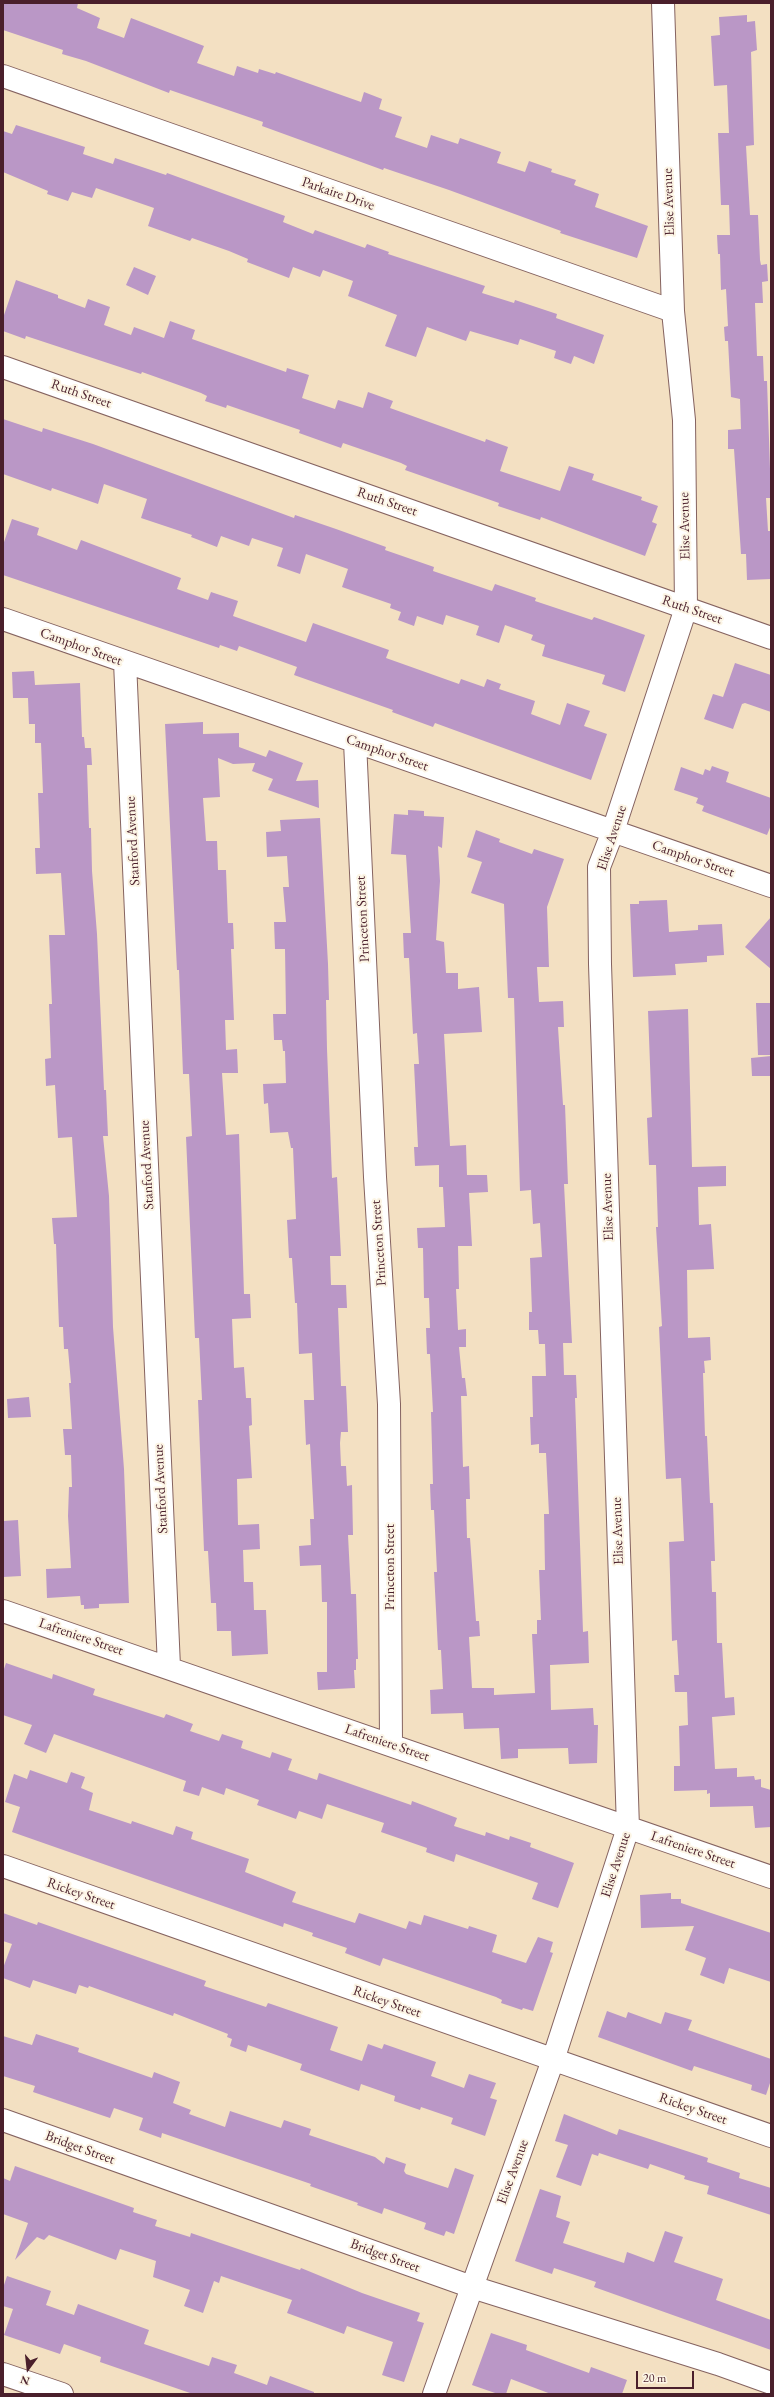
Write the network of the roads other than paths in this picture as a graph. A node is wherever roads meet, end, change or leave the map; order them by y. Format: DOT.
graph roads {
  1 [pos="663,3"];
  2 [pos="3,76"];
  3 [pos="673,311"];
  4 [pos="3,367"];
  5 [pos="686,608"];
  6 [pos="3,619"];
  7 [pos="771,638"];
  8 [pos="125,662"];
  9 [pos="355,742"];
  10 [pos="613,831"];
  11 [pos="771,886"];
  12 [pos="3,1610"];
  13 [pos="169,1667"];
  14 [pos="391,1744"];
  15 [pos="628,1828"];
  16 [pos="3,1866"];
  17 [pos="771,1878"];
  18 [pos="553,2060"];
  19 [pos="3,2120"];
  20 [pos="771,2136"];
  21 [pos="472,2287"];
  22 [pos="3,2374"];
  23 [pos="771,2383"];
  24 [pos="62,2394"];
  25 [pos="434,2394"];
  1 -- 3 [label="street, Elise Avenue"];
  2 -- 3 [label="street, Parkaire Drive"];
  3 -- 5 [label="street, Elise Avenue"];
  4 -- 5 [label="street, Ruth Street"];
  5 -- 7 [label="street, Ruth Street"];
  5 -- 10 [label="street, Elise Avenue"];
  6 -- 8 [label="street, Camphor Street"];
  8 -- 9 [label="street, Camphor Street"];
  8 -- 13 [label="street, Stanford Avenue"];
  9 -- 10 [label="street, Camphor Street"];
  9 -- 14 [label="street, Princeton Street"];
  10 -- 11 [label="street, Camphor Street"];
  10 -- 15 [label="street, Elise Avenue"];
  12 -- 13 [label="street, Lafreniere Street"];
  13 -- 14 [label="street, Lafreniere Street"];
  14 -- 15 [label="street, Lafreniere Street"];
  15 -- 17 [label="street, Lafreniere Street"];
  15 -- 18 [label="street, Elise Avenue"];
  16 -- 18 [label="street, Rickey Street"];
  18 -- 20 [label="street, Rickey Street"];
  18 -- 21 [label="street, Elise Avenue"];
  19 -- 21 [label="street, Bridget Street"];
  21 -- 23 [label="street, Bridget Street"];
  21 -- 25 [label="street, Elise Avenue"];
  22 -- 24 [label="street"];
}
